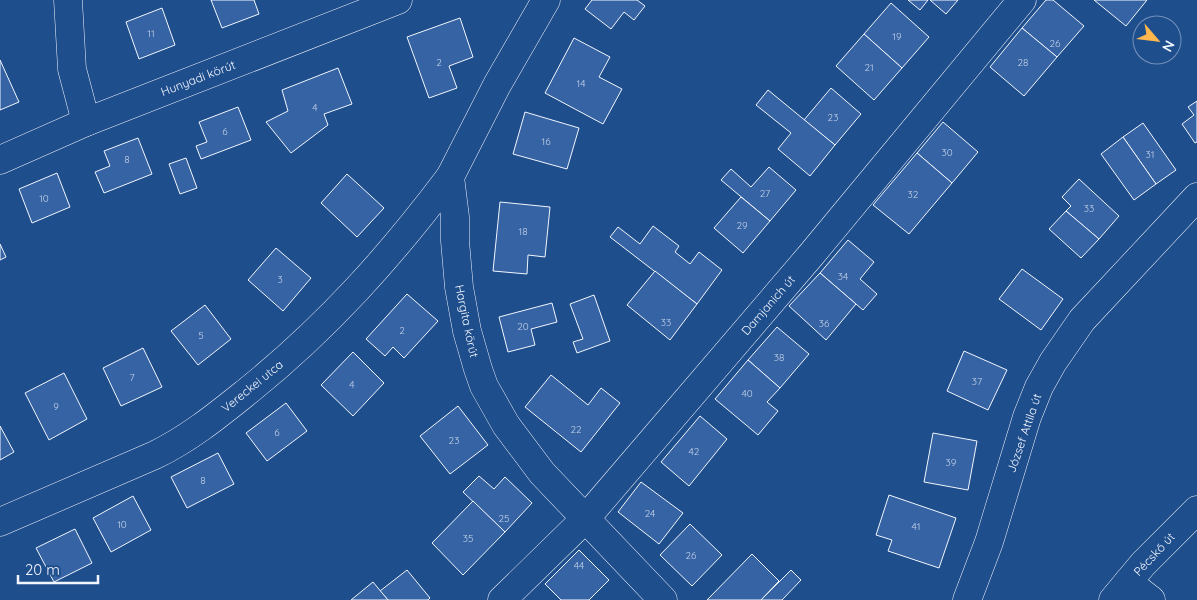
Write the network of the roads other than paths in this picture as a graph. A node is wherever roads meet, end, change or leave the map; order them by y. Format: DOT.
graph roads {
  1 [pos="68,0"];
  2 [pos="398,0"];
  3 [pos="546,0"];
  4 [pos="1022,0"];
  5 [pos="86,122"];
  6 [pos="0,160"];
  7 [pos="450,177"];
  8 [pos="1197,198"];
  9 [pos="1197,510"];
  10 [pos="586,518"];
  11 [pos="0,522"];
  12 [pos="1121,591"];
  13 [pos="502,600"];
  14 [pos="663,600"];
  15 [pos="967,600"];
  16 [pos="1151,600"];
  1 -- 5 [label="street"];
  2 -- 5 [label="street, Hunyadi körút"];
  3 -- 7 [label="street"];
  4 -- 10 [label="street, Damjanich út"];
  5 -- 6 [label="street, Hunyadi körút"];
  7 -- 10 [label="street, Hargita körút"];
  7 -- 11 [label="street, Vereckei utca"];
  8 -- 15 [label="street, József Attila út"];
  9 -- 12 [label="street, Pécskő út"];
  10 -- 13 [label="street, Damjanich út"];
  10 -- 14 [label="street, Hargita körút"];
  12 -- 16 [label="street"];
}
